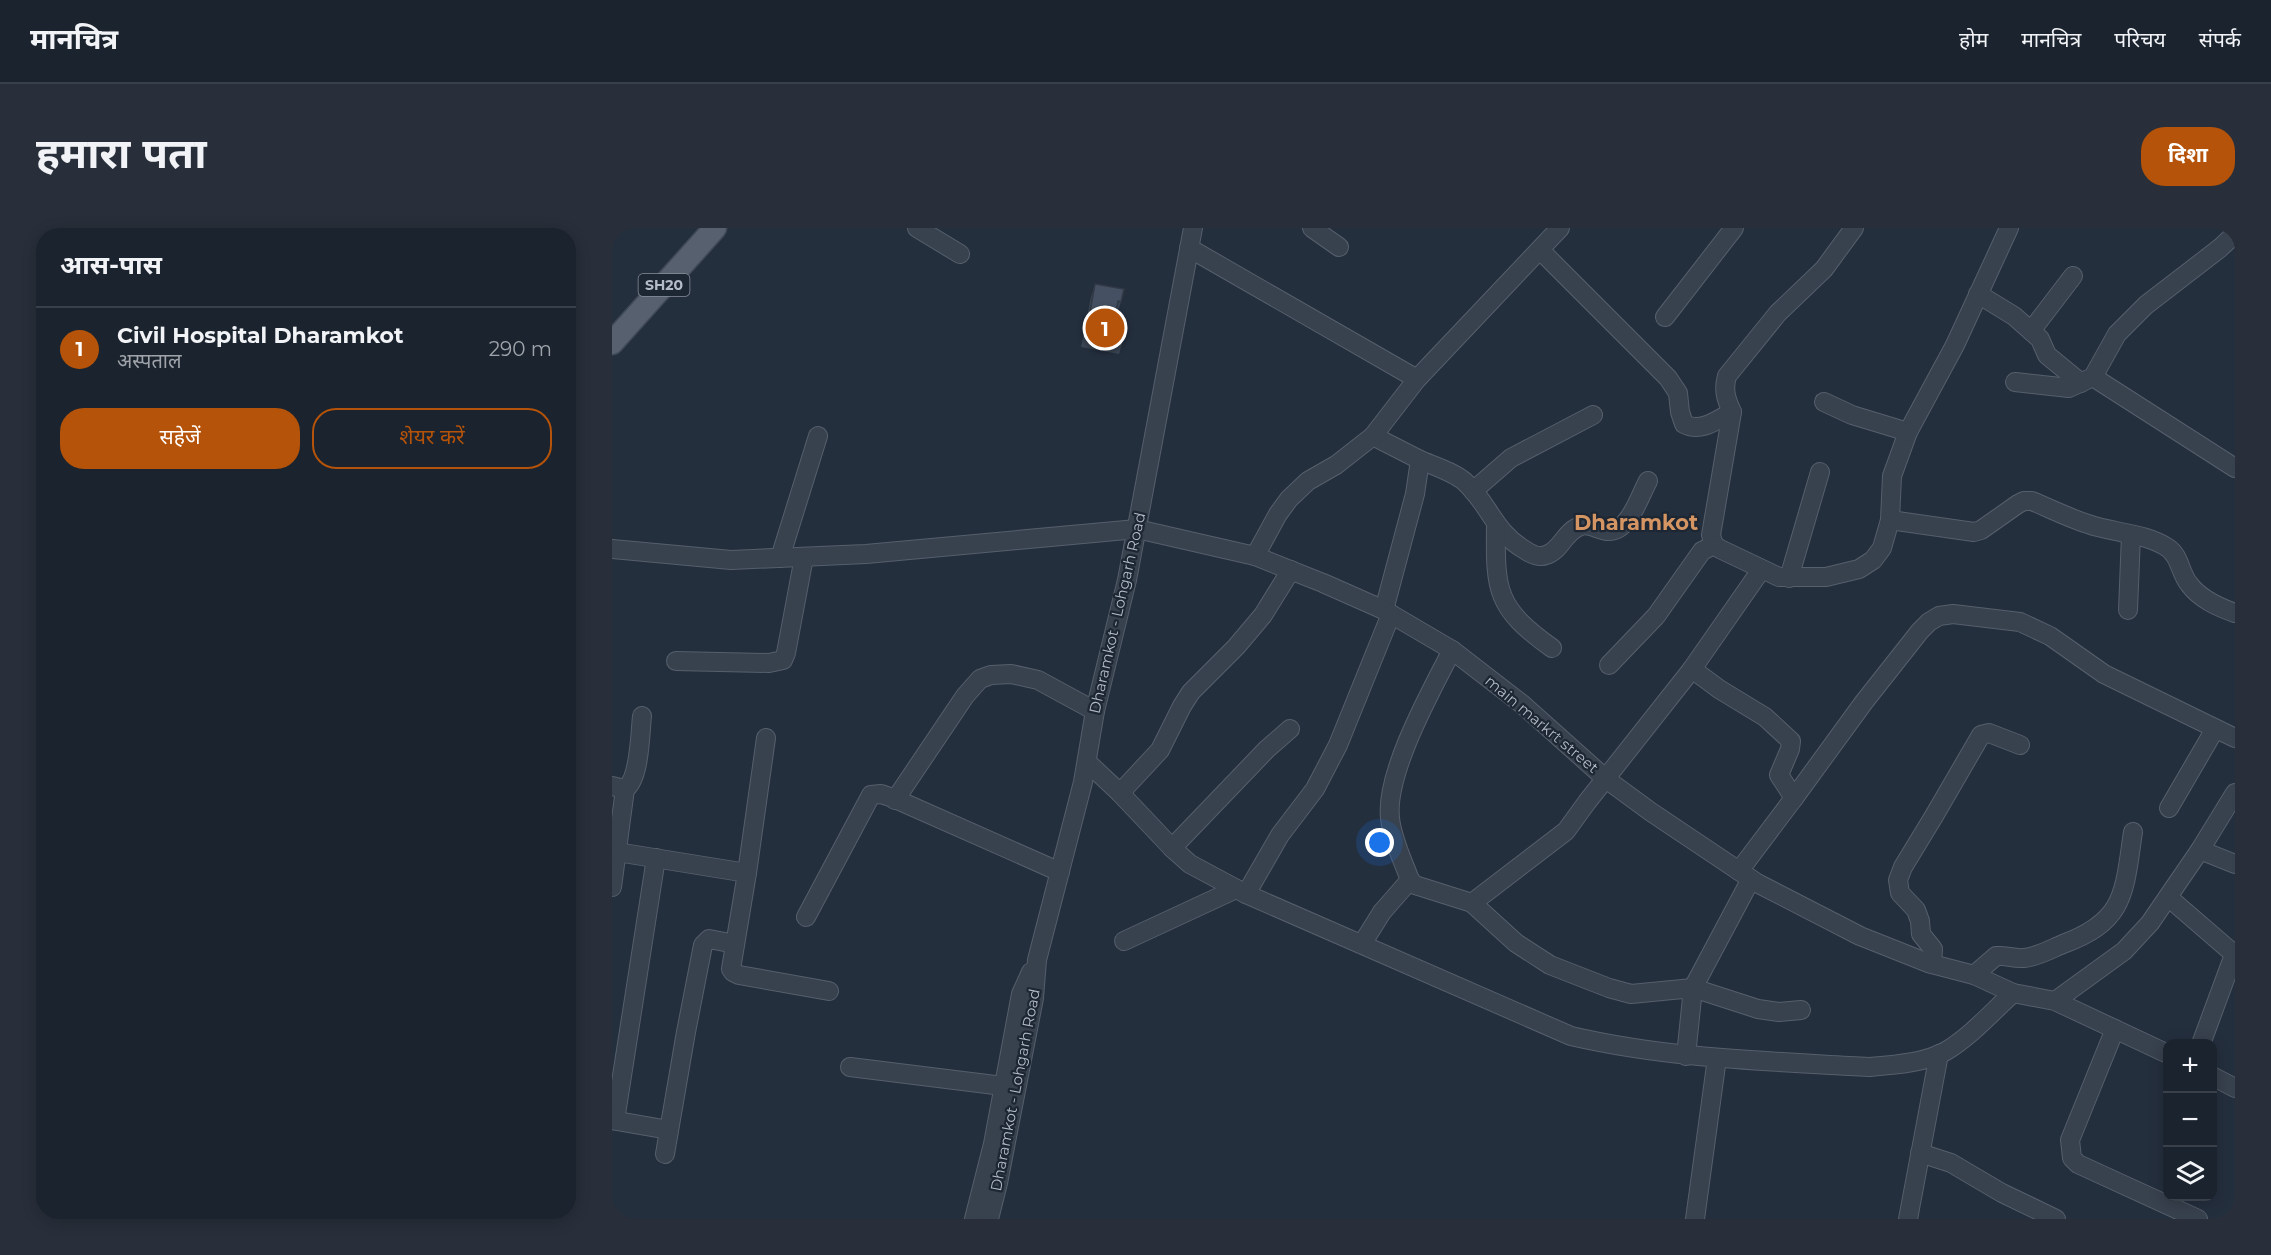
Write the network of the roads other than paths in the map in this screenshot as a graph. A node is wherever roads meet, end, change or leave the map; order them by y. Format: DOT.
graph roads {
  1 [pos="715,228"];
  2 [pos="916,228"];
  3 [pos="1193,228"];
  4 [pos="1312,228"];
  5 [pos="1854,228"];
  6 [pos="2009,228"];
  7 [pos="1557,229"];
  8 [pos="1727,230"];
  9 [pos="2235,234"];
  10 [pos="1339,247"];
  11 [pos="1189,248"];
  12 [pos="1540,250"];
  13 [pos="960,254"];
  14 [pos="2073,276"];
  15 [pos="1978,294"];
  16 [pos="1665,316"];
  17 [pos="2031,331"];
  18 [pos="612,343"];
  19 [pos="1417,379"];
  20 [pos="2087,380"];
  21 [pos="2014,382"];
  22 [pos="1824,402"];
  23 [pos="1732,412"];
  24 [pos="1593,415"];
  25 [pos="1908,432"];
  26 [pos="818,436"];
  27 [pos="1373,436"];
  28 [pos="1420,460"];
  29 [pos="2235,468"];
  30 [pos="1820,472"];
  31 [pos="1648,481"];
  32 [pos="1473,490"];
  33 [pos="1890,520"];
  34 [pos="1496,525"];
  35 [pos="1137,529"];
  36 [pos="2131,535"];
  37 [pos="1714,545"];
  38 [pos="612,549"];
  39 [pos="1255,556"];
  40 [pos="804,557"];
  41 [pos="780,558"];
  42 [pos="1291,570"];
  43 [pos="1761,570"];
  44 [pos="1789,578"];
  45 [pos="2127,610"];
  46 [pos="1387,612"];
  47 [pos="2235,613"];
  48 [pos="1552,648"];
  49 [pos="1452,650"];
  50 [pos="676,661"];
  51 [pos="1609,665"];
  52 [pos="1692,669"];
  53 [pos="1095,711"];
  54 [pos="642,716"];
  55 [pos="1290,729"];
  56 [pos="2216,729"];
  57 [pos="766,738"];
  58 [pos="2235,738"];
  59 [pos="2020,745"];
  60 [pos="1088,762"];
  61 [pos="1606,779"];
  62 [pos="618,788"];
  63 [pos="1120,793"];
  64 [pos="2235,793"];
  65 [pos="1794,798"];
  66 [pos="895,800"];
  67 [pos="2169,808"];
  68 [pos="2133,832"];
  69 [pos="1172,848"];
  70 [pos="2200,850"];
  71 [pos="616,852"];
  72 [pos="656,858"];
  73 [pos="2235,864"];
  74 [pos="1060,872"];
  75 [pos="747,873"];
  76 [pos="1745,875"];
  77 [pos="1410,880"];
  78 [pos="612,887"];
  79 [pos="1241,892"];
  80 [pos="2168,897"];
  81 [pos="1472,903"];
  82 [pos="806,917"];
  83 [pos="1124,941"];
  84 [pos="735,944"];
  85 [pos="1362,944"];
  86 [pos="2234,953"];
  87 [pos="1037,960"];
  88 [pos="1930,964"];
  89 [pos="1974,975"];
  90 [pos="1694,988"];
  91 [pos="829,991"];
  92 [pos="2013,993"];
  93 [pos="2055,1001"];
  94 [pos="1802,1010"];
  95 [pos="2115,1029"];
  96 [pos="2203,1039"];
  97 [pos="2163,1052"];
  98 [pos="1939,1054"];
  99 [pos="1686,1056"];
  100 [pos="1717,1058"];
  101 [pos="850,1067"];
  102 [pos="2217,1079"];
  103 [pos="1003,1086"];
  104 [pos="2235,1088"];
  105 [pos="612,1120"];
  106 [pos="669,1130"];
  107 [pos="665,1154"];
  108 [pos="1920,1154"];
  109 [pos="2173,1214"];
  110 [pos="974,1219"];
  111 [pos="989,1219"];
  112 [pos="1695,1219"];
  113 [pos="1908,1219"];
  114 [pos="2056,1219"];
  115 [pos="2198,1219"];
  1 -- 18 [label="main road, SH20"];
  2 -- 13 [label="street"];
  3 -- 11 [label="street, Dharamkot - Lohgarh Road"];
  4 -- 10 [label="street"];
  5 -- 23 [label="street"];
  6 -- 15 [label="street"];
  7 -- 12 [label="street"];
  8 -- 16 [label="street"];
  9 -- 20 [label="street"];
  11 -- 19 [label="street"];
  11 -- 35 [label="street, Dharamkot - Lohgarh Road"];
  12 -- 19 [label="street"];
  12 -- 23 [label="street"];
  14 -- 17 [label="street"];
  15 -- 17 [label="street"];
  15 -- 25 [label="street"];
  17 -- 20 [label="street"];
  19 -- 27 [label="street"];
  20 -- 21 [label="street"];
  20 -- 29 [label="street"];
  22 -- 25 [label="street"];
  23 -- 37 [label="street"];
  24 -- 32 [label="street"];
  25 -- 33 [label="street"];
  26 -- 41 [label="street"];
  27 -- 28 [label="street"];
  27 -- 39 [label="street"];
  28 -- 32 [label="street"];
  28 -- 46 [label="street"];
  30 -- 44 [label="street"];
  31 -- 34 [label="street"];
  32 -- 34 [label="street"];
  33 -- 36 [label="street"];
  33 -- 44 [label="street"];
  34 -- 48 [label="street"];
  35 -- 39 [label="street, main markrt street"];
  35 -- 40 [label="street, main markrt street"];
  35 -- 53 [label="street, Dharamkot - Lohgarh Road"];
  36 -- 45 [label="street"];
  36 -- 47 [label="street"];
  37 -- 43 [label="street"];
  37 -- 51 [label="street"];
  38 -- 41 [label="street, main markrt street"];
  39 -- 42 [label="street, main markrt street"];
  40 -- 41 [label="street, main markrt street"];
  40 -- 50 [label="street"];
  42 -- 46 [label="street, main markrt street"];
  42 -- 63 [label="street"];
  43 -- 44 [label="street"];
  43 -- 52 [label="street"];
  46 -- 49 [label="street, main markrt street"];
  46 -- 79 [label="street"];
  49 -- 61 [label="street, main markrt street"];
  49 -- 77 [label="street"];
  52 -- 61 [label="street"];
  52 -- 65 [label="street"];
  53 -- 60 [label="street, Dharamkot - Lohgarh Road"];
  53 -- 66 [label="street"];
  54 -- 62 [label="street"];
  55 -- 69 [label="street"];
  56 -- 58 [label="street"];
  56 -- 65 [label="street"];
  56 -- 67 [label="street"];
  57 -- 75 [label="street"];
  59 -- 88 [label="street"];
  60 -- 63 [label="street"];
  60 -- 74 [label="street, Dharamkot - Lohgarh Road"];
  61 -- 76 [label="street, main markrt street"];
  61 -- 81 [label="street"];
  62 -- 71 [label="street"];
  63 -- 69 [label="street"];
  64 -- 70 [label="street"];
  65 -- 76 [label="street"];
  66 -- 74 [label="street"];
  66 -- 82 [label="street"];
  68 -- 89 [label="street"];
  69 -- 79 [label="street"];
  70 -- 73 [label="street"];
  70 -- 80 [label="street"];
  71 -- 72 [label="street"];
  71 -- 78 [label="street"];
  72 -- 75 [label="street"];
  72 -- 105 [label="street"];
  74 -- 87 [label="street, Dharamkot - Lohgarh Road"];
  75 -- 84 [label="street"];
  76 -- 88 [label="street, main markrt street"];
  76 -- 90 [label="street"];
  77 -- 81 [label="street"];
  77 -- 85 [label="street"];
  79 -- 83 [label="street"];
  79 -- 85 [label="street"];
  80 -- 86 [label="street"];
  80 -- 93 [label="street"];
  81 -- 90 [label="street"];
  84 -- 91 [label="street"];
  84 -- 106 [label="street"];
  85 -- 99 [label="street"];
  86 -- 96 [label="street"];
  87 -- 103 [label="street, Dharamkot - Lohgarh Road"];
  87 -- 111 [label="street, Dharamkot - Lohgarh Road"];
  88 -- 89 [label="street, main markrt street"];
  89 -- 92 [label="street, main markrt street"];
  90 -- 94 [label="street"];
  90 -- 99 [label="street"];
  92 -- 93 [label="street, main markrt street"];
  92 -- 98 [label="street"];
  93 -- 95 [label="street, main markrt street"];
  95 -- 97 [label="street, main markrt street"];
  95 -- 109 [label="street"];
  98 -- 100 [label="street"];
  98 -- 108 [label="street"];
  99 -- 100 [label="street"];
  100 -- 112 [label="street"];
  101 -- 103 [label="street"];
  102 -- 104 [label="street"];
  103 -- 110 [label="street, Dharamkot - Lohgarh Road"];
  105 -- 106 [label="street"];
  106 -- 107 [label="street"];
  108 -- 113 [label="street"];
  108 -- 114 [label="street"];
  109 -- 115 [label="street"];
}
